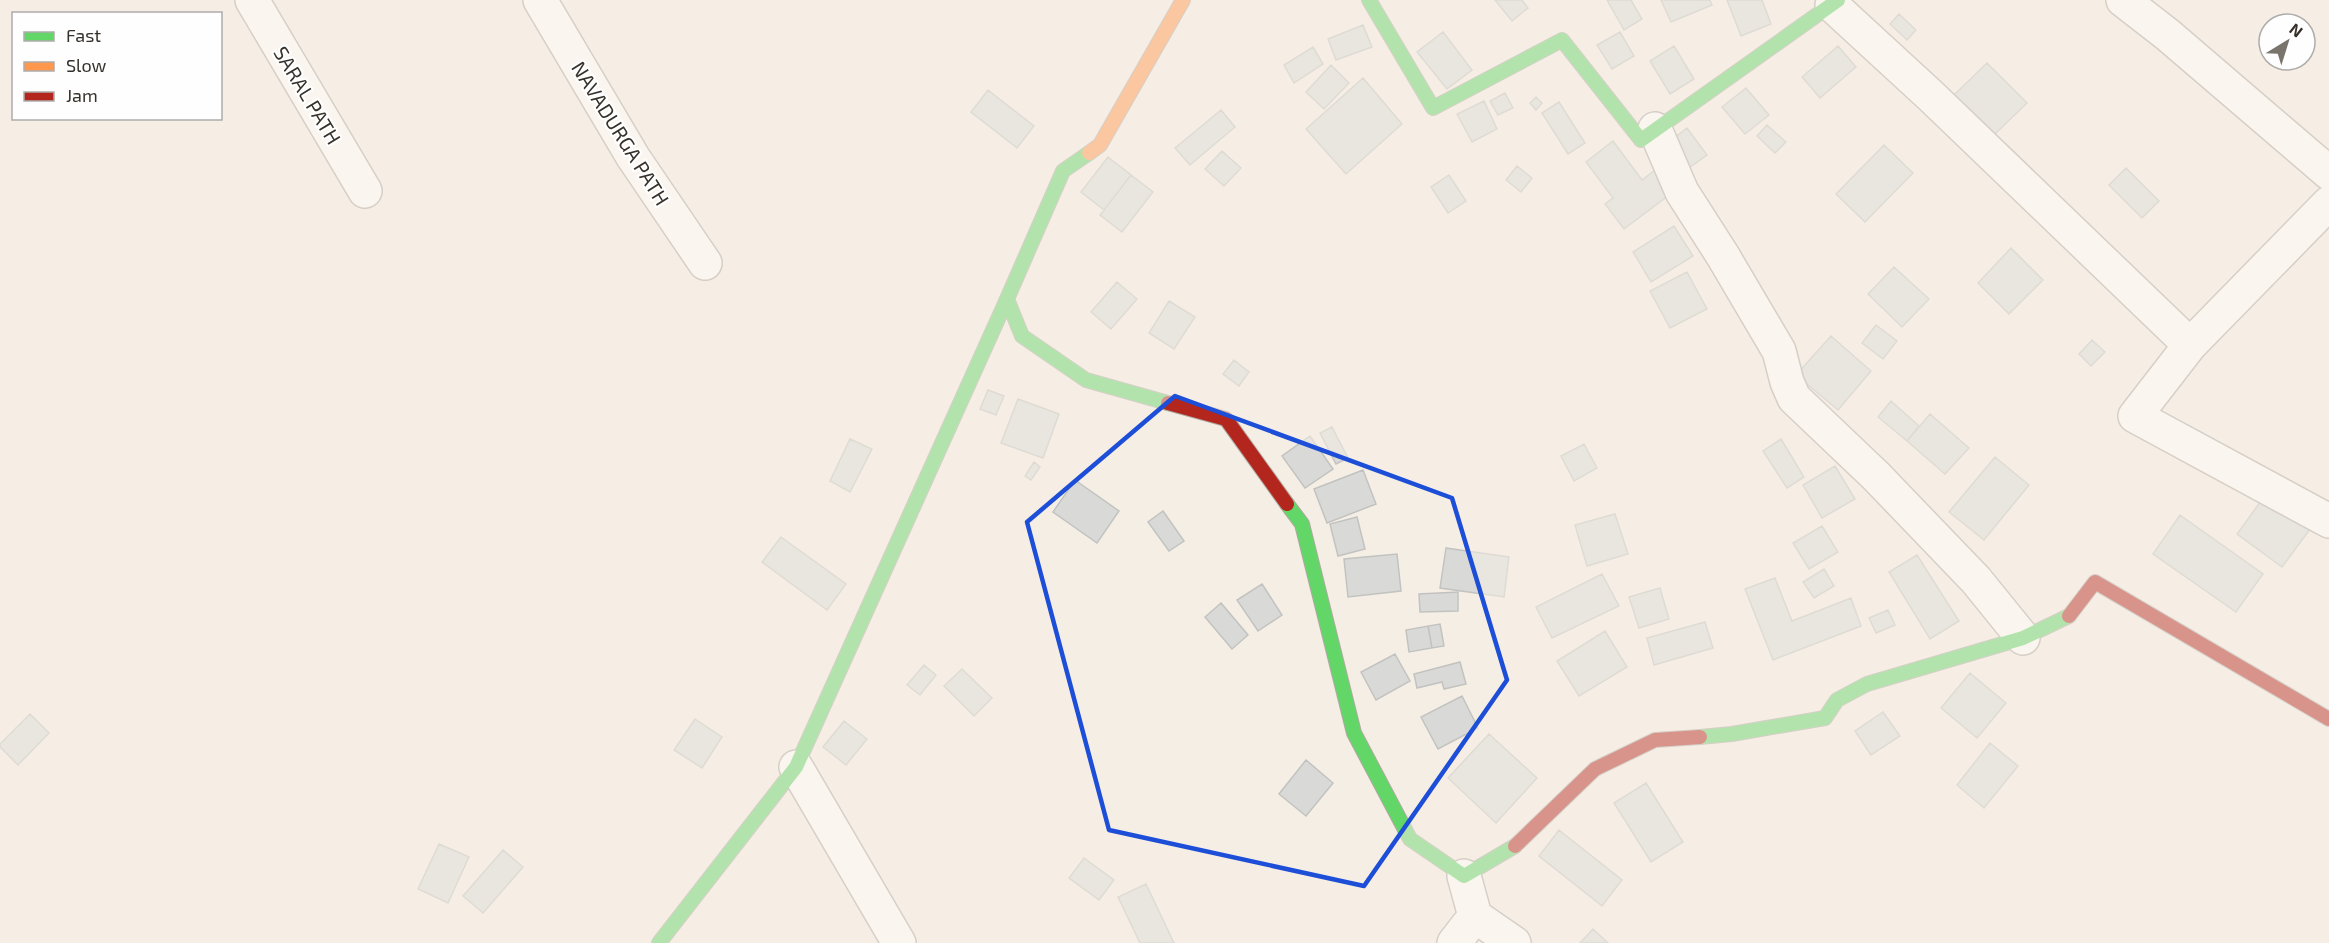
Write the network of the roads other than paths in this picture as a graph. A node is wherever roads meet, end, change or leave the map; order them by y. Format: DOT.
graph roads {
  1 [pos="252,0"];
  2 [pos="540,0"];
  3 [pos="1183,0"];
  4 [pos="1369,0"];
  5 [pos="2123,0"];
  6 [pos="1835,2"];
  7 [pos="1655,129"];
  8 [pos="2329,174"];
  9 [pos="365,191"];
  10 [pos="2329,203"];
  11 [pos="705,263"];
  12 [pos="1007,299"];
  13 [pos="2190,345"];
  14 [pos="2329,521"];
  15 [pos="2023,638"];
  16 [pos="2329,719"];
  17 [pos="796,767"];
  18 [pos="1464,876"];
  19 [pos="1475,916"];
  20 [pos="659,943"];
  21 [pos="899,943"];
  22 [pos="1454,943"];
  23 [pos="1514,943"];
  1 -- 9 [label="street, SARAL PATH"];
  2 -- 11 [label="street, NAVADURGA PATH"];
  3 -- 12 [label="street"];
  4 -- 7 [label="street"];
  5 -- 8 [label="street"];
  6 -- 7 [label="street"];
  6 -- 13 [label="street"];
  7 -- 15 [label="street"];
  10 -- 13 [label="street"];
  12 -- 17 [label="street"];
  12 -- 18 [label="street"];
  13 -- 14 [label="street"];
  15 -- 16 [label="street"];
  15 -- 18 [label="street"];
  17 -- 20 [label="street"];
  17 -- 21 [label="street"];
  18 -- 19 [label="street"];
  19 -- 22 [label="street"];
  19 -- 23 [label="street"];
}
